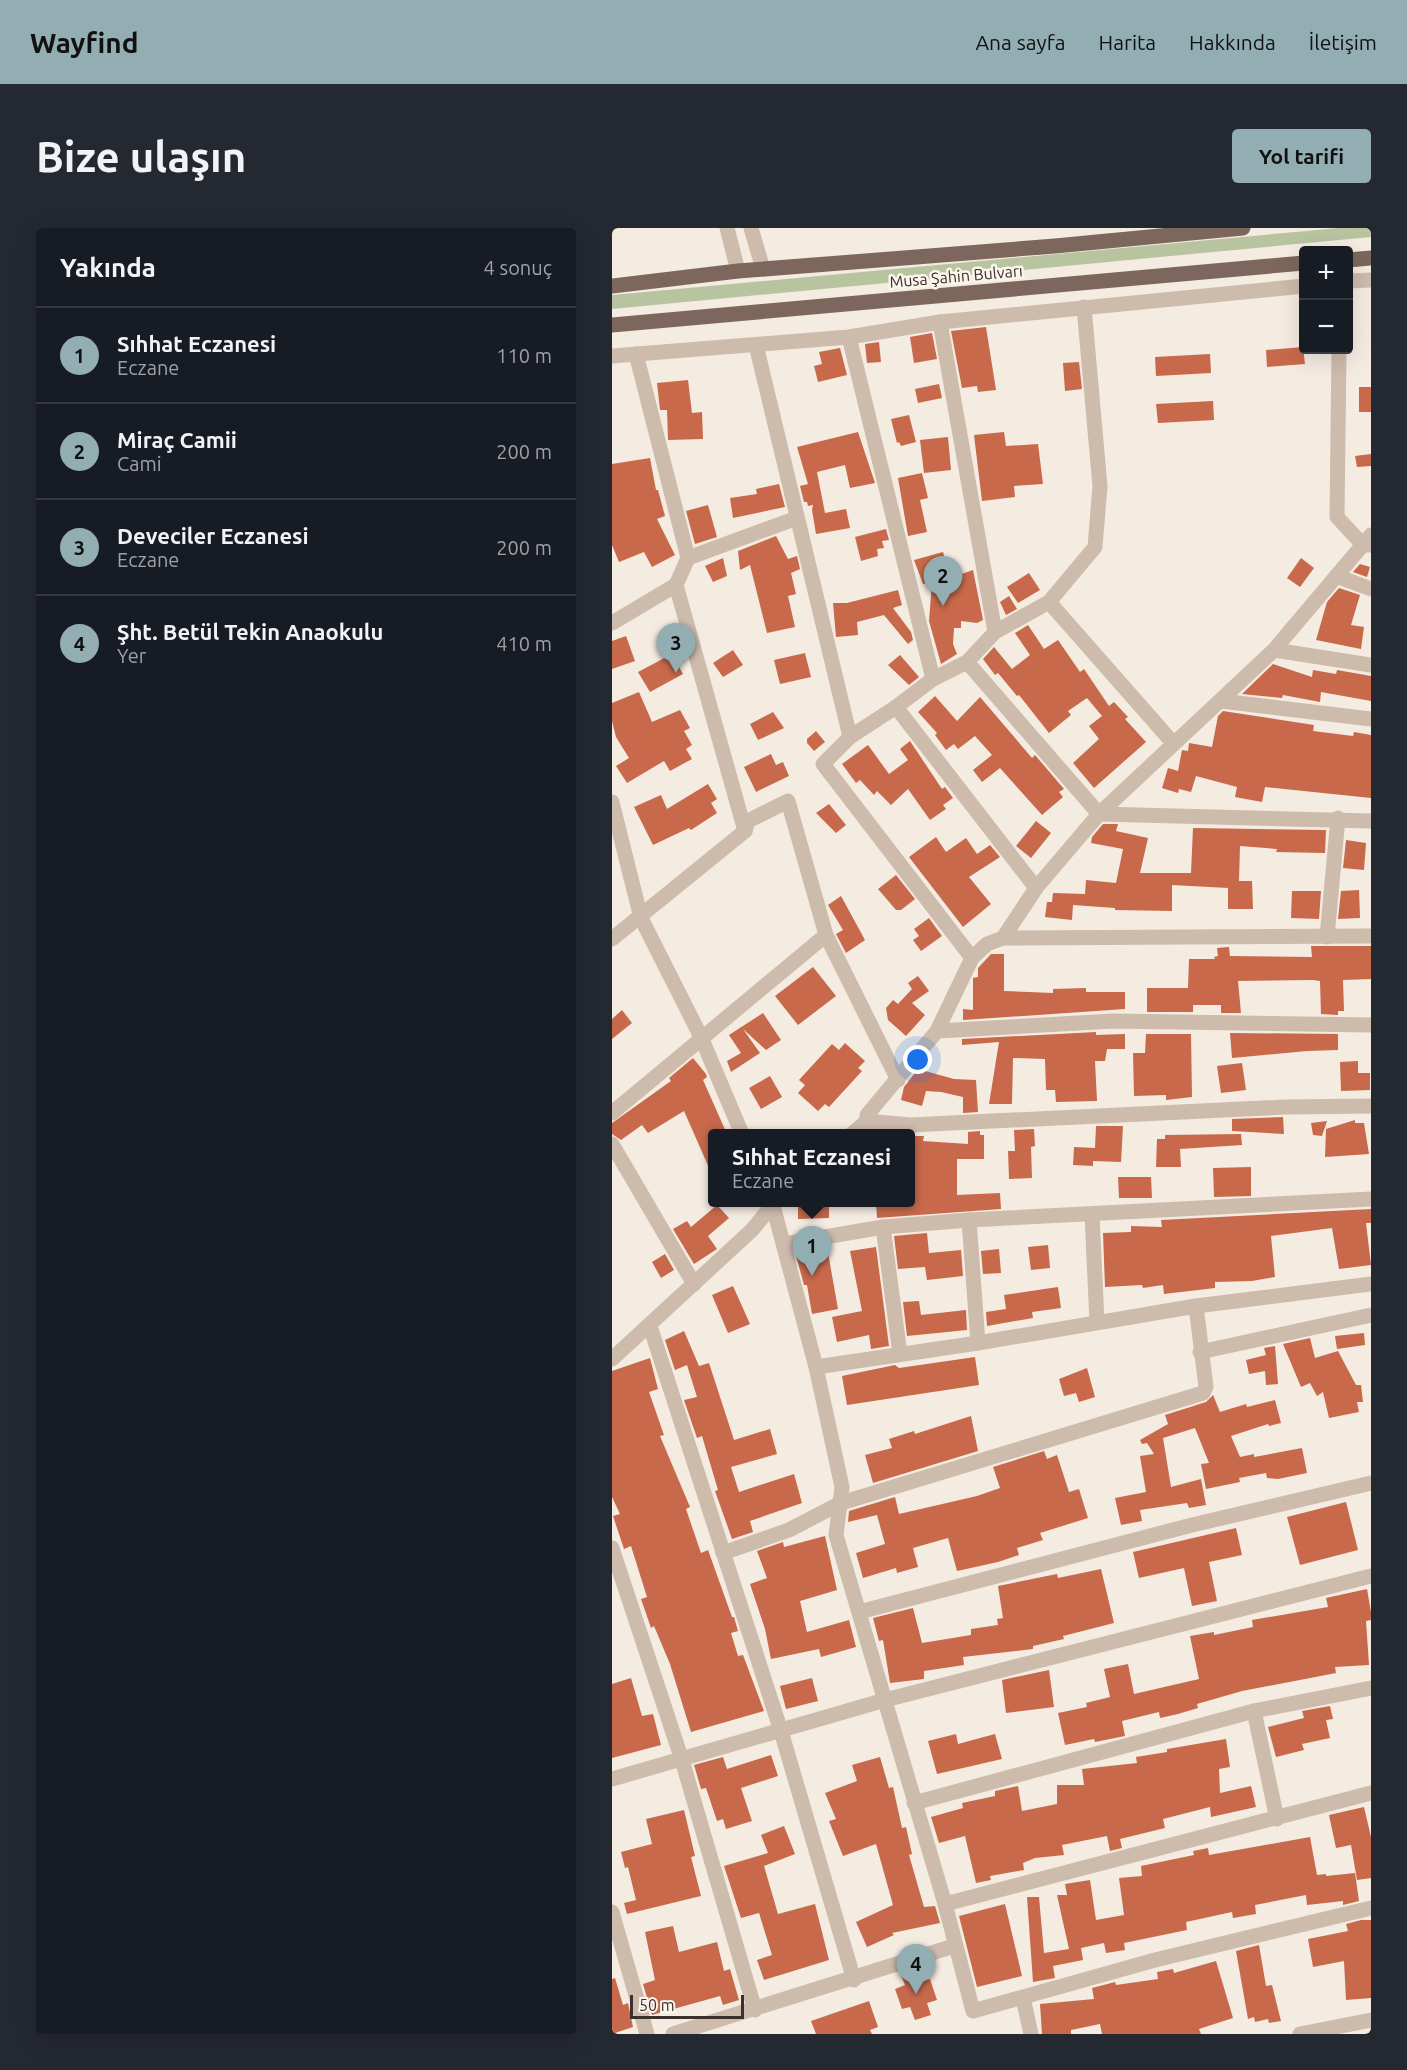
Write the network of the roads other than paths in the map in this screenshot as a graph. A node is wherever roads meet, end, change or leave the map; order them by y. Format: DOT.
graph roads {
  1 [pos="727,228"];
  2 [pos="751,228"];
  3 [pos="1243,228"];
  4 [pos="1371,258"];
  5 [pos="1353,260"];
  6 [pos="1299,264"];
  7 [pos="763,269"];
  8 [pos="738,271"];
  9 [pos="1371,280"];
  10 [pos="1353,281"];
  11 [pos="612,286"];
  12 [pos="1299,286"];
  13 [pos="1084,307"];
  14 [pos="940,322"];
  15 [pos="612,325"];
  16 [pos="849,338"];
  17 [pos="756,345"];
  18 [pos="636,354"];
  19 [pos="1340,354"];
  20 [pos="612,356"];
  21 [pos="797,518"];
  22 [pos="1368,542"];
  23 [pos="688,558"];
  24 [pos="1336,576"];
  25 [pos="676,585"];
  26 [pos="1371,590"];
  27 [pos="1049,602"];
  28 [pos="613,621"];
  29 [pos="994,632"];
  30 [pos="1274,650"];
  31 [pos="967,662"];
  32 [pos="1371,665"];
  33 [pos="933,679"];
  34 [pos="1221,701"];
  35 [pos="896,707"];
  36 [pos="1371,719"];
  37 [pos="850,737"];
  38 [pos="1173,743"];
  39 [pos="612,802"];
  40 [pos="1099,814"];
  41 [pos="1338,818"];
  42 [pos="1371,821"];
  43 [pos="745,831"];
  44 [pos="1036,888"];
  45 [pos="640,918"];
  46 [pos="826,935"];
  47 [pos="1371,936"];
  48 [pos="1328,937"];
  49 [pos="1003,938"];
  50 [pos="612,939"];
  51 [pos="972,958"];
  52 [pos="1371,1025"];
  53 [pos="937,1032"];
  54 [pos="700,1037"];
  55 [pos="898,1080"];
  56 [pos="1371,1106"];
  57 [pos="612,1113"];
  58 [pos="867,1122"];
  59 [pos="740,1129"];
  60 [pos="858,1129"];
  61 [pos="612,1144"];
  62 [pos="1371,1199"];
  63 [pos="771,1207"];
  64 [pos="775,1207"];
  65 [pos="1092,1215"];
  66 [pos="969,1220"];
  67 [pos="884,1227"];
  68 [pos="784,1244"];
  69 [pos="694,1284"];
  70 [pos="1371,1284"];
  71 [pos="1196,1306"];
  72 [pos="1371,1315"];
  73 [pos="1097,1322"];
  74 [pos="650,1326"];
  75 [pos="978,1343"];
  76 [pos="1200,1352"];
  77 [pos="900,1354"];
  78 [pos="612,1359"];
  79 [pos="816,1367"];
  80 [pos="1371,1483"];
  81 [pos="841,1503"];
  82 [pos="612,1548"];
  83 [pos="723,1553"];
  84 [pos="1371,1576"];
  85 [pos="860,1612"];
  86 [pos="1371,1688"];
  87 [pos="885,1700"];
  88 [pos="1254,1711"];
  89 [pos="781,1731"];
  90 [pos="682,1760"];
  91 [pos="612,1779"];
  92 [pos="1371,1793"];
  93 [pos="914,1803"];
  94 [pos="1277,1819"];
  95 [pos="945,1904"];
  96 [pos="1371,1908"];
  97 [pos="612,1912"];
  98 [pos="954,1946"];
  99 [pos="854,1980"];
  100 [pos="1023,1998"];
  101 [pos="755,2010"];
  102 [pos="1371,2020"];
  103 [pos="647,2034"];
  104 [pos="673,2034"];
  105 [pos="1030,2034"];
  106 [pos="1300,2034"];
  1 -- 8 [label="street"];
  2 -- 7 [label="street"];
  3 -- 7 [label="main road, Musa Şahin Bulvarı"];
  4 -- 5 [label="main road"];
  6 -- 15 [label="main road, Musa Şahin Bulvarı"];
  7 -- 8 [label="main road, Musa Şahin Bulvarı"];
  8 -- 11 [label="main road, Musa Şahin Bulvarı"];
  9 -- 10 [label="street"];
  12 -- 13 [label="street"];
  13 -- 14 [label="street"];
  13 -- 27 [label="street"];
  14 -- 16 [label="street"];
  14 -- 29 [label="street"];
  16 -- 17 [label="street"];
  16 -- 33 [label="street"];
  17 -- 18 [label="street"];
  17 -- 21 [label="street"];
  18 -- 20 [label="street"];
  18 -- 23 [label="street"];
  19 -- 22 [label="street"];
  21 -- 23 [label="street"];
  21 -- 37 [label="street"];
  22 -- 24 [label="street"];
  23 -- 25 [label="street"];
  24 -- 26 [label="street"];
  24 -- 30 [label="street"];
  25 -- 28 [label="street"];
  25 -- 43 [label="street"];
  27 -- 29 [label="street"];
  27 -- 38 [label="street"];
  29 -- 31 [label="street"];
  30 -- 32 [label="street"];
  30 -- 34 [label="street"];
  31 -- 33 [label="street"];
  31 -- 40 [label="street"];
  33 -- 35 [label="street"];
  34 -- 36 [label="street"];
  34 -- 38 [label="street"];
  35 -- 37 [label="street"];
  35 -- 44 [label="street"];
  37 -- 51 [label="street"];
  38 -- 40 [label="street"];
  39 -- 45 [label="street"];
  40 -- 41 [label="street"];
  40 -- 44 [label="street"];
  41 -- 42 [label="street"];
  41 -- 48 [label="street"];
  43 -- 45 [label="street"];
  43 -- 46 [label="street"];
  44 -- 49 [label="street"];
  45 -- 50 [label="street"];
  45 -- 54 [label="street"];
  46 -- 54 [label="street"];
  46 -- 55 [label="street"];
  47 -- 48 [label="street"];
  48 -- 49 [label="street"];
  49 -- 51 [label="street"];
  51 -- 53 [label="street"];
  52 -- 53 [label="street"];
  53 -- 55 [label="street"];
  54 -- 57 [label="street"];
  54 -- 59 [label="street"];
  55 -- 58 [label="street"];
  56 -- 58 [label="street"];
  58 -- 60 [label="street"];
  61 -- 69 [label="street"];
  62 -- 65 [label="street"];
  63 -- 69 [label="street"];
  64 -- 68 [label="street"];
  65 -- 66 [label="street"];
  65 -- 73 [label="street"];
  66 -- 67 [label="street"];
  66 -- 75 [label="street"];
  67 -- 68 [label="street"];
  67 -- 77 [label="street"];
  68 -- 79 [label="street"];
  69 -- 74 [label="street"];
  70 -- 71 [label="street"];
  71 -- 73 [label="street"];
  71 -- 76 [label="street"];
  72 -- 76 [label="street"];
  73 -- 75 [label="street"];
  74 -- 78 [label="street"];
  74 -- 83 [label="street"];
  75 -- 77 [label="street"];
  76 -- 81 [label="street"];
  77 -- 79 [label="street"];
  79 -- 81 [label="street"];
  80 -- 85 [label="street"];
  81 -- 83 [label="street"];
  81 -- 85 [label="street"];
  82 -- 90 [label="street"];
  83 -- 89 [label="street"];
  84 -- 87 [label="street"];
  85 -- 87 [label="street"];
  86 -- 88 [label="street"];
  87 -- 89 [label="street"];
  87 -- 93 [label="street"];
  88 -- 93 [label="street"];
  88 -- 94 [label="street"];
  89 -- 90 [label="street"];
  89 -- 99 [label="street"];
  90 -- 91 [label="street"];
  90 -- 101 [label="street"];
  92 -- 94 [label="street"];
  93 -- 95 [label="street"];
  94 -- 95 [label="street"];
  95 -- 98 [label="street"];
  96 -- 100 [label="street"];
  97 -- 103 [label="street"];
  98 -- 99 [label="street"];
  98 -- 100 [label="street"];
  99 -- 101 [label="street"];
  100 -- 105 [label="street"];
  101 -- 104 [label="street"];
  102 -- 106 [label="street"];
}
